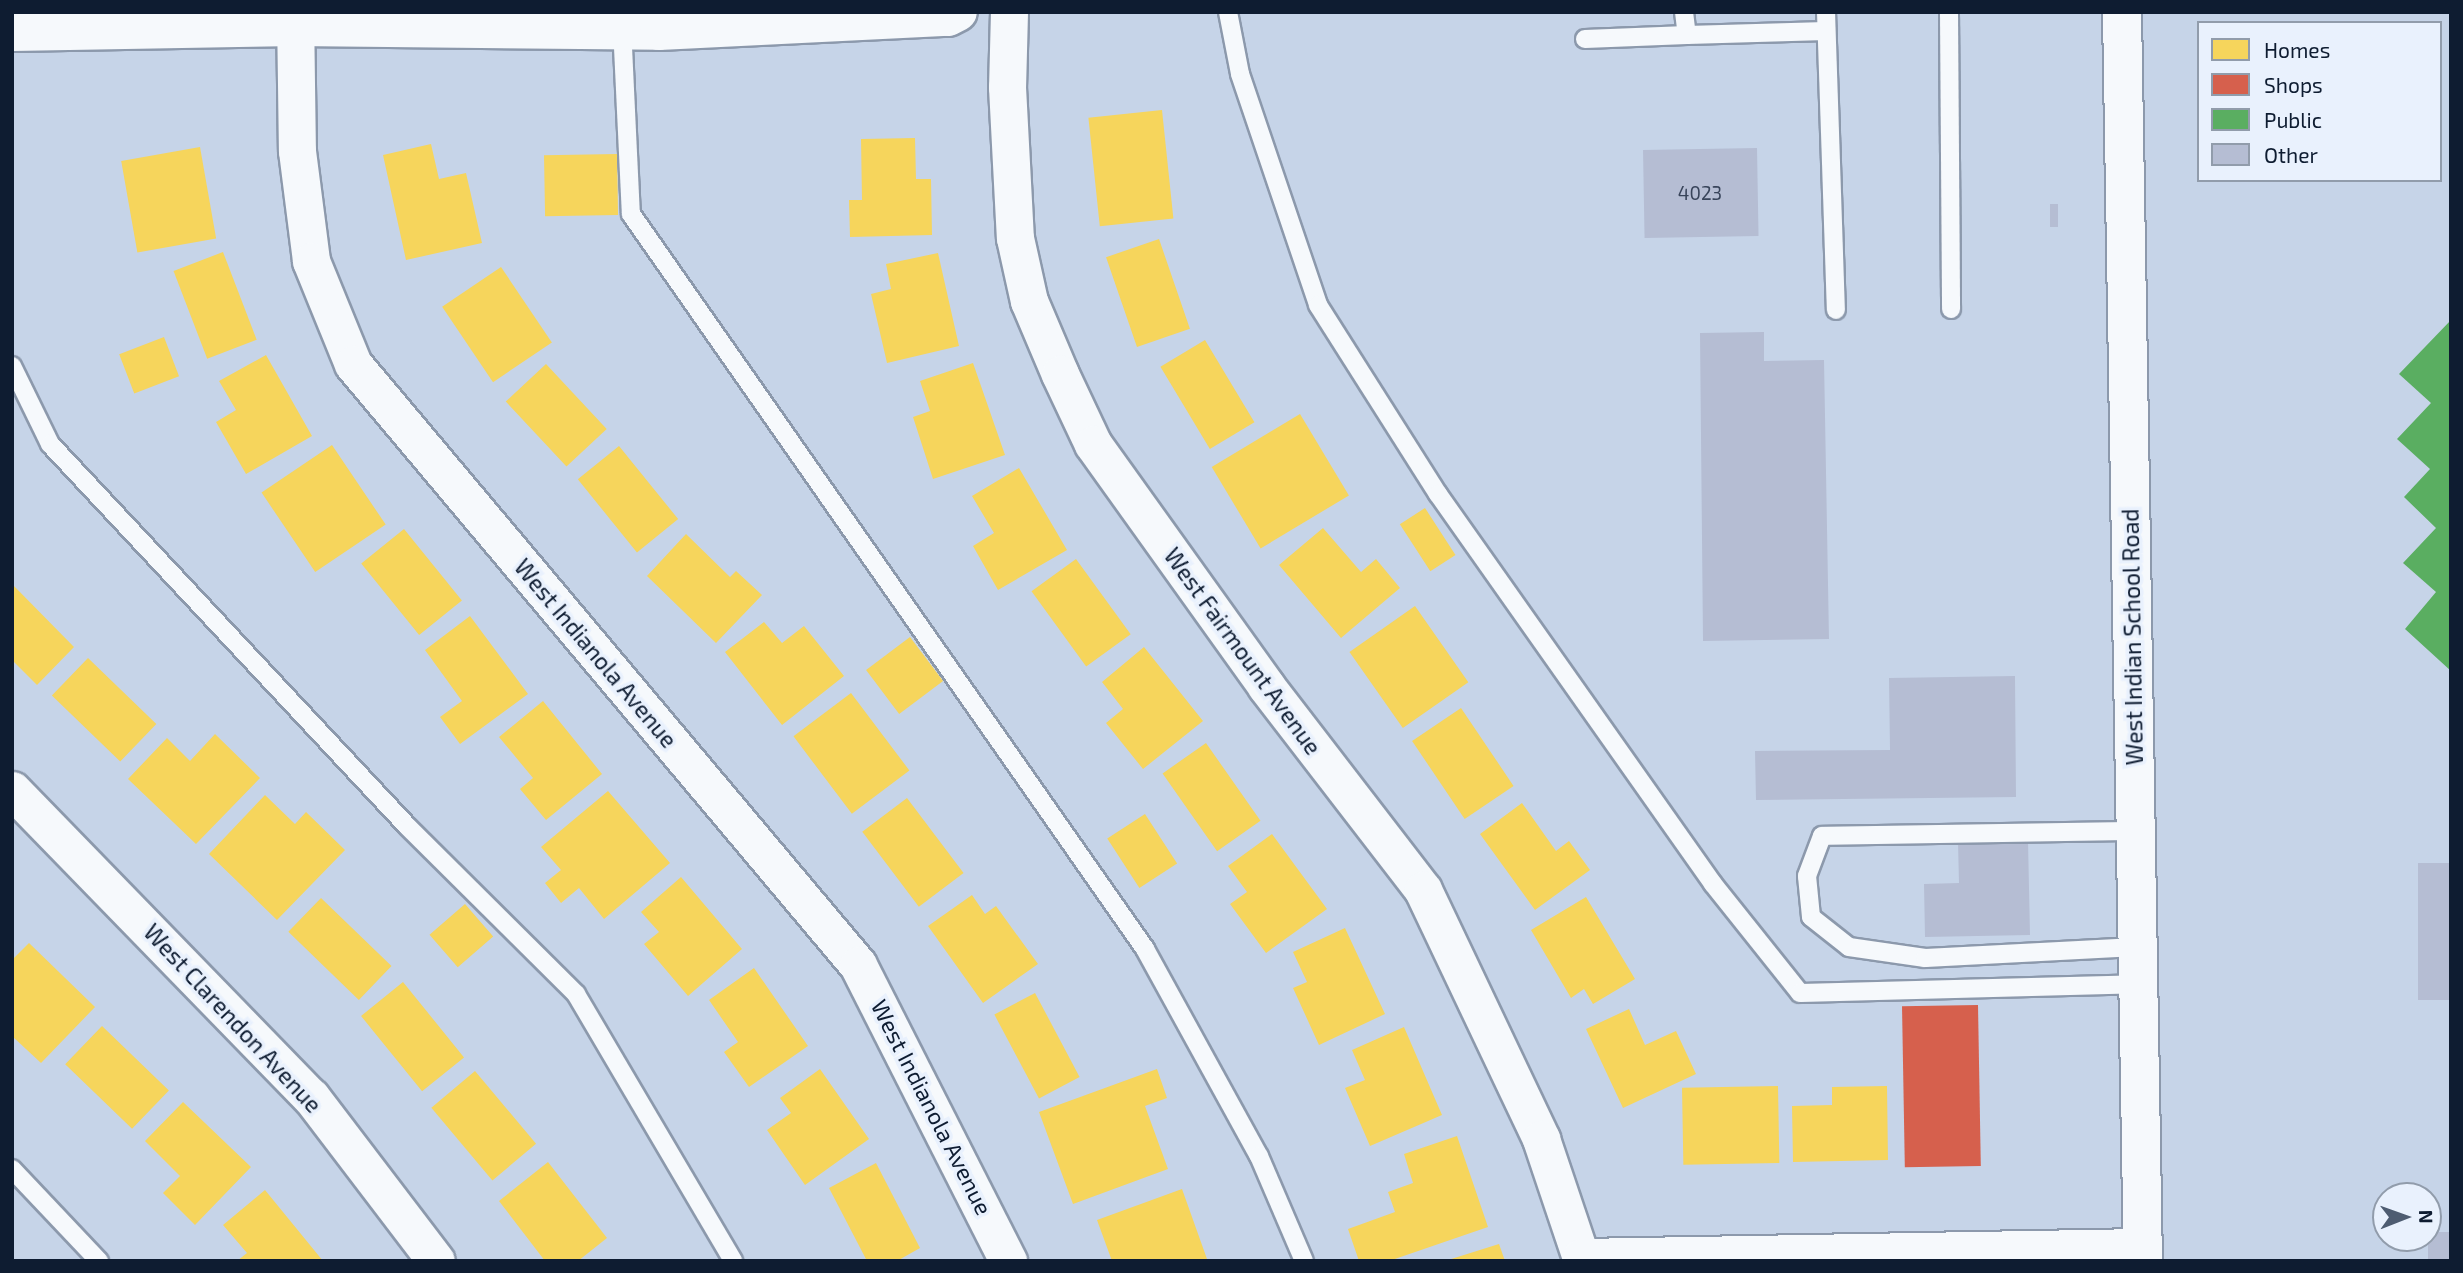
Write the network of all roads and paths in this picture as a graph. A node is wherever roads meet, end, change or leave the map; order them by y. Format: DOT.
graph roads {
  1 [pos="958,12"];
  2 [pos="1009,12"];
  3 [pos="1228,12"];
  4 [pos="1684,12"];
  5 [pos="1950,12"];
  6 [pos="2122,12"];
  7 [pos="295,19"];
  8 [pos="1826,21"];
  9 [pos="640,22"];
  10 [pos="12,32"];
  11 [pos="1687,35"];
  12 [pos="1585,39"];
  13 [pos="1951,309"];
  14 [pos="1836,310"];
  15 [pos="12,366"];
  16 [pos="12,790"];
  17 [pos="2135,831"];
  18 [pos="2138,965"];
  19 [pos="12,1169"];
  20 [pos="2143,1254"];
  21 [pos="1877,1256"];
  22 [pos="1582,1259"];
  23 [pos="99,1261"];
  24 [pos="436,1261"];
  25 [pos="733,1261"];
  26 [pos="1008,1261"];
  27 [pos="1304,1261"];
  1 -- 9 [label="main road"];
  2 -- 22 [label="street, West Fairmount Avenue"];
  3 -- 18 [label="lane"];
  4 -- 11 [label="lane"];
  5 -- 13 [label="lane"];
  6 -- 17 [label="main road, West Indian School Road"];
  7 -- 9 [label="main road"];
  7 -- 10 [label="main road"];
  7 -- 26 [label="street, West Indianola Avenue"];
  8 -- 11 [label="lane"];
  8 -- 14 [label="lane"];
  9 -- 27 [label="lane"];
  11 -- 12 [label="lane"];
  15 -- 25 [label="lane"];
  16 -- 24 [label="street, West Clarendon Avenue"];
  17 -- 18 [label="main road, West Indian School Road"];
  17 -- 18 [label="lane"];
  18 -- 20 [label="main road, West Indian School Road"];
  19 -- 23 [label="lane"];
  20 -- 21 [label="street"];
  21 -- 22 [label="street"];
}
